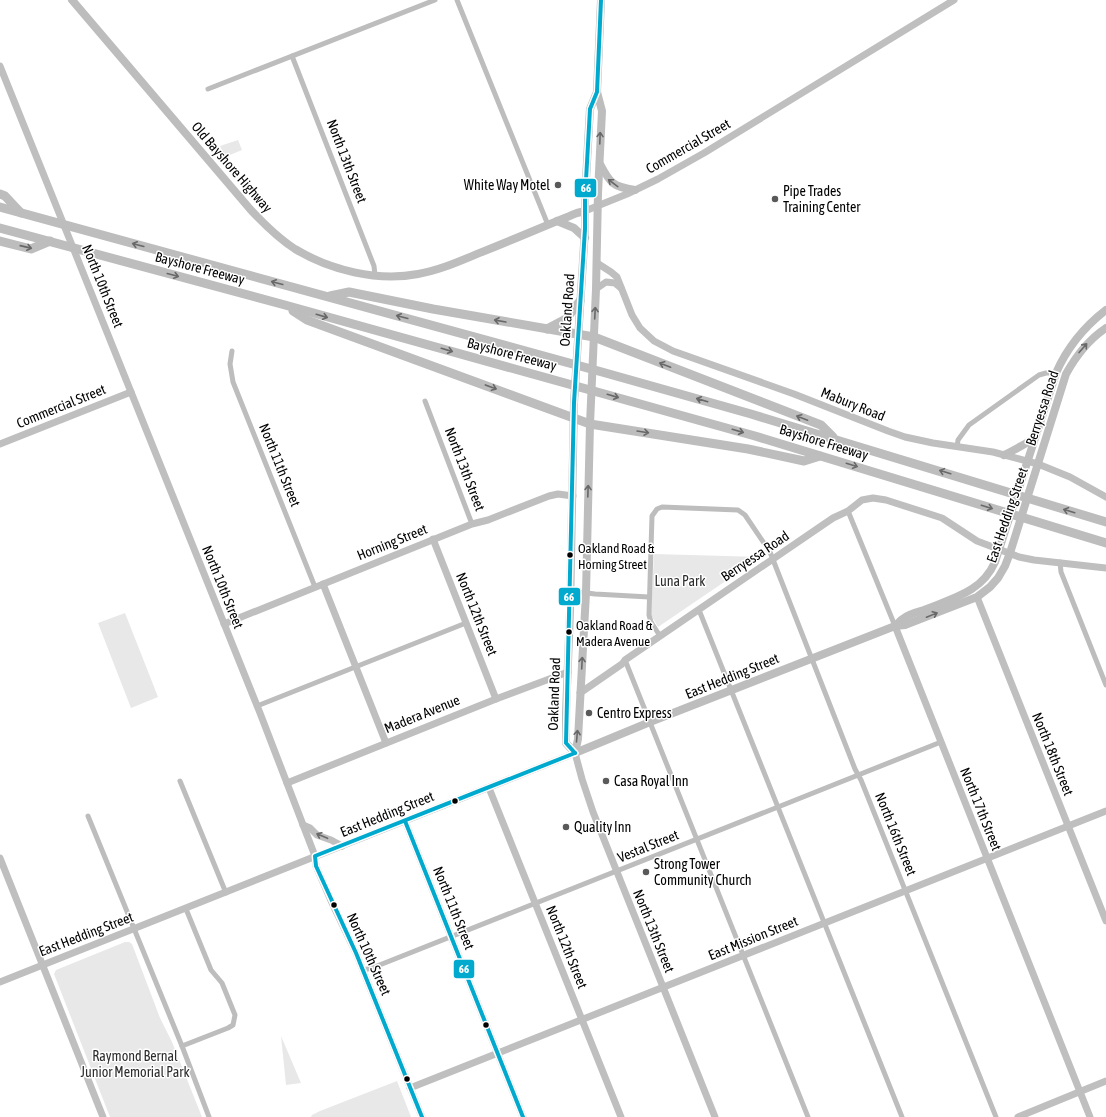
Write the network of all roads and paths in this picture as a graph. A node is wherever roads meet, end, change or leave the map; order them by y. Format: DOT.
graph roads {
  1 [pos="72,0"];
  2 [pos="435,0"];
  3 [pos="457,0"];
  4 [pos="601,0"];
  5 [pos="954,0"];
  6 [pos="292,56"];
  7 [pos="0,66"];
  8 [pos="208,89"];
  9 [pos="597,92"];
  10 [pos="600,164"];
  11 [pos="635,190"];
  12 [pos="0,194"];
  13 [pos="599,205"];
  14 [pos="0,207"];
  15 [pos="585,211"];
  16 [pos="21,213"];
  17 [pos="557,221"];
  18 [pos="548,225"];
  19 [pos="0,228"];
  20 [pos="585,238"];
  21 [pos="0,241"];
  22 [pos="50,241"];
  23 [pos="597,263"];
  24 [pos="417,274"];
  25 [pos="375,276"];
  26 [pos="621,288"];
  27 [pos="596,289"];
  28 [pos="328,297"];
  29 [pos="580,302"];
  30 [pos="284,305"];
  31 [pos="1106,310"];
  32 [pos="1106,328"];
  33 [pos="547,329"];
  34 [pos="578,338"];
  35 [pos="594,341"];
  36 [pos="232,351"];
  37 [pos="1056,373"];
  38 [pos="131,392"];
  39 [pos="425,401"];
  40 [pos="575,419"];
  41 [pos="590,424"];
  42 [pos="834,438"];
  43 [pos="1034,439"];
  44 [pos="0,444"];
  45 [pos="957,447"];
  46 [pos="1004,455"];
  47 [pos="820,456"];
  48 [pos="1027,461"];
  49 [pos="1038,464"];
  50 [pos="572,496"];
  51 [pos="1106,497"];
  52 [pos="848,511"];
  53 [pos="1106,522"];
  54 [pos="472,524"];
  55 [pos="433,540"];
  56 [pos="1106,543"];
  57 [pos="999,550"];
  58 [pos="1010,554"];
  59 [pos="773,560"];
  60 [pos="1060,562"];
  61 [pos="1106,568"];
  62 [pos="323,584"];
  63 [pos="315,587"];
  64 [pos="570,591"];
  65 [pos="586,593"];
  66 [pos="649,597"];
  67 [pos="977,597"];
  68 [pos="699,610"];
  69 [pos="466,623"];
  70 [pos="224,624"];
  71 [pos="895,626"];
  72 [pos="660,636"];
  73 [pos="811,659"];
  74 [pos="625,660"];
  75 [pos="355,666"];
  76 [pos="568,672"];
  77 [pos="1106,685"];
  78 [pos="731,690"];
  79 [pos="580,693"];
  80 [pos="496,699"];
  81 [pos="257,706"];
  82 [pos="650,722"];
  83 [pos="941,742"];
  84 [pos="386,743"];
  85 [pos="575,753"];
  86 [pos="858,774"];
  87 [pos="180,781"];
  88 [pos="287,783"];
  89 [pos="489,788"];
  90 [pos="778,808"];
  91 [pos="1106,811"];
  92 [pos="88,816"];
  93 [pos="405,821"];
  94 [pos="303,825"];
  95 [pos="1068,826"];
  96 [pos="698,839"];
  97 [pos="342,846"];
  98 [pos="315,856"];
  99 [pos="0,858"];
  100 [pos="987,859"];
  101 [pos="616,872"];
  102 [pos="906,891"];
  103 [pos="226,893"];
  104 [pos="536,904"];
  105 [pos="186,909"];
  106 [pos="1106,921"];
  107 [pos="825,923"];
  108 [pos="134,930"];
  109 [pos="452,936"];
  110 [pos="744,955"];
  111 [pos="43,965"];
  112 [pos="363,970"];
  113 [pos="0,982"];
  114 [pos="663,988"];
  115 [pos="582,1020"];
  116 [pos="182,1046"];
  117 [pos="498,1054"];
  118 [pos="1106,1081"];
  119 [pos="410,1088"];
  120 [pos="1080,1092"];
  121 [pos="103,1117"];
  122 [pos="209,1117"];
  123 [pos="422,1117"];
  124 [pos="523,1117"];
  125 [pos="621,1117"];
  126 [pos="714,1117"];
  127 [pos="808,1117"];
  128 [pos="902,1117"];
  129 [pos="996,1117"];
  130 [pos="1018,1117"];
  131 [pos="1090,1117"];
  1 -- 25 [label="main road, Old Bayshore Highway"];
  2 -- 6 [label="street"];
  3 -- 18 [label="street"];
  4 -- 9 [label="main road, Oakland Road"];
  5 -- 11 [label="street, Commercial Street"];
  6 -- 8 [label="street"];
  6 -- 25 [label="street, North 13th Street"];
  7 -- 38 [label="street, North 10th Street"];
  10 -- 9 [label="main road, Oakland Road, one-way"];
  9 -- 15 [label="main road, Oakland Road"];
  11 -- 10 [label="main road, one-way"];
  10 -- 13 [label="main road, Oakland Road"];
  11 -- 13 [label="street, Commercial Street"];
  12 -- 16 [label="highway"];
  13 -- 15 [label="street, Commercial Street"];
  13 -- 23 [label="main road, Oakland Road"];
  14 -- 16 [label="highway, Bayshore Freeway"];
  15 -- 17 [label="main road, Commercial Street"];
  15 -- 20 [label="main road, Oakland Road"];
  28 -- 16 [label="highway, Bayshore Freeway, one-way"];
  17 -- 18 [label="main road, Commercial Street"];
  17 -- 20 [label="main road"];
  18 -- 24 [label="main road, Commercial Street"];
  19 -- 22 [label="highway, Bayshore Freeway"];
  20 -- 29 [label="main road, Oakland Road"];
  21 -- 22 [label="highway, one-way"];
  22 -- 30 [label="highway, Bayshore Freeway, one-way"];
  23 -- 26 [label="street, Mabury Road"];
  23 -- 27 [label="main road, Oakland Road"];
  24 -- 25 [label="main road, Old Bayshore Highway"];
  26 -- 27 [label="street"];
  26 -- 45 [label="street, Mabury Road"];
  35 -- 27 [label="main road, Oakland Road, one-way"];
  33 -- 28 [label="highway, one-way"];
  42 -- 28 [label="highway, Bayshore Freeway, one-way"];
  29 -- 33 [label="highway"];
  29 -- 34 [label="main road, Oakland Road"];
  30 -- 40 [label="highway, one-way"];
  30 -- 47 [label="highway, Bayshore Freeway, one-way"];
  31 -- 37 [label="main road, Berryessa Road"];
  49 -- 32 [label="main road, Berryessa Road, one-way"];
  33 -- 34 [label="highway"];
  34 -- 35 [label="highway"];
  34 -- 40 [label="main road, Oakland Road"];
  35 -- 41 [label="main road, Oakland Road"];
  42 -- 35 [label="highway, one-way"];
  36 -- 63 [label="street, North 11th Street"];
  37 -- 43 [label="main road, Berryessa Road"];
  37 -- 45 [label="street, Berryessa Road"];
  38 -- 44 [label="street, Commercial Street"];
  38 -- 70 [label="street, North 10th Street"];
  39 -- 54 [label="street, North 13th Street"];
  40 -- 41 [label="highway"];
  40 -- 50 [label="main road, Oakland Road"];
  41 -- 47 [label="highway, one-way"];
  65 -- 41 [label="main road, Oakland Road, one-way"];
  53 -- 42 [label="highway, Bayshore Freeway, one-way"];
  43 -- 46 [label="main road"];
  43 -- 48 [label="main road, Berryessa Road"];
  45 -- 46 [label="street, Mabury Road"];
  46 -- 48 [label="street, Mabury Road"];
  47 -- 56 [label="highway, Bayshore Freeway, one-way"];
  48 -- 49 [label="street, Mabury Road"];
  48 -- 57 [label="main road, East Hedding Street"];
  49 -- 51 [label="street, Mabury Road"];
  49 -- 58 [label="main road, East Hedding Street"];
  50 -- 54 [label="street, Horning Street"];
  50 -- 64 [label="main road, Oakland Road"];
  52 -- 57 [label="street, Berryessa Road"];
  52 -- 59 [label="street, Berryessa Road"];
  52 -- 71 [label="street, North 17th Street"];
  54 -- 55 [label="street, Horning Street"];
  55 -- 62 [label="street, Horning Street"];
  55 -- 69 [label="street, North 12th Street"];
  57 -- 58 [label="street, Berryessa Road"];
  57 -- 71 [label="main road, East Hedding Street"];
  58 -- 60 [label="street, Berryessa Road"];
  58 -- 67 [label="main road, East Hedding Street"];
  59 -- 66 [label="street, North 16th Street"];
  59 -- 68 [label="street, Berryessa Road"];
  59 -- 73 [label="street, North 16th Street"];
  60 -- 61 [label="street, Berryessa Road"];
  60 -- 77 [label="street"];
  62 -- 63 [label="street, Horning Street"];
  62 -- 75 [label="street"];
  63 -- 70 [label="street, Horning Street"];
  64 -- 65 [label="street"];
  64 -- 76 [label="main road, Oakland Road"];
  65 -- 66 [label="street"];
  79 -- 65 [label="main road, Oakland Road, one-way"];
  66 -- 72 [label="street"];
  71 -- 67 [label="main road, East Hedding Street, one-way"];
  67 -- 95 [label="street, North 18th Street"];
  68 -- 72 [label="street, Berryessa Road"];
  68 -- 78 [label="street"];
  69 -- 75 [label="street"];
  69 -- 80 [label="street, North 12th Street"];
  70 -- 81 [label="street, North 10th Street"];
  71 -- 73 [label="main road, East Hedding Street"];
  71 -- 83 [label="street, North 17th Street"];
  72 -- 74 [label="street, Berryessa Road"];
  73 -- 78 [label="main road, East Hedding Street"];
  73 -- 86 [label="street, North 16th Street"];
  74 -- 79 [label="street, Berryessa Road"];
  74 -- 82 [label="street"];
  75 -- 81 [label="street"];
  75 -- 84 [label="street"];
  76 -- 80 [label="street, Madera Avenue"];
  76 -- 85 [label="main road, Oakland Road"];
  78 -- 82 [label="main road, East Hedding Street"];
  78 -- 90 [label="street"];
  85 -- 79 [label="main road, Oakland Road, one-way"];
  80 -- 84 [label="street, Madera Avenue"];
  81 -- 88 [label="street, North 10th Street"];
  82 -- 85 [label="main road, East Hedding Street"];
  82 -- 96 [label="street"];
  83 -- 86 [label="street, Vestal Street"];
  83 -- 100 [label="street, North 17th Street"];
  84 -- 88 [label="street, Madera Avenue"];
  85 -- 89 [label="street, East Hedding Street"];
  85 -- 101 [label="street, North 13th Street"];
  86 -- 90 [label="street, Vestal Street"];
  86 -- 102 [label="street, North 16th Street"];
  87 -- 103 [label="street"];
  88 -- 94 [label="street, North 10th Street"];
  89 -- 93 [label="street, East Hedding Street"];
  89 -- 104 [label="street, North 12th Street"];
  90 -- 96 [label="street, Vestal Street"];
  90 -- 107 [label="street"];
  91 -- 95 [label="street, East Mission Street"];
  92 -- 108 [label="street"];
  93 -- 97 [label="street, East Hedding Street"];
  93 -- 109 [label="street, North 11th Street"];
  97 -- 94 [label="street, one-way"];
  94 -- 98 [label="street, North 10th Street"];
  95 -- 100 [label="street, East Mission Street"];
  95 -- 106 [label="street, North 18th Street"];
  96 -- 101 [label="street, Vestal Street"];
  96 -- 110 [label="street"];
  97 -- 98 [label="street, East Hedding Street"];
  98 -- 103 [label="street, East Hedding Street"];
  98 -- 112 [label="street, North 10th Street"];
  99 -- 111 [label="street"];
  100 -- 102 [label="street, East Mission Street"];
  100 -- 120 [label="street, North 17th Street"];
  101 -- 104 [label="street, Vestal Street"];
  101 -- 114 [label="street, North 13th Street"];
  102 -- 107 [label="street, East Mission Street"];
  102 -- 129 [label="street, North 16th Street"];
  103 -- 105 [label="street, East Hedding Street"];
  104 -- 109 [label="street, Vestal Street"];
  104 -- 115 [label="street, North 12th Street"];
  105 -- 108 [label="street, East Hedding Street"];
  105 -- 116 [label="street"];
  107 -- 110 [label="street, East Mission Street"];
  107 -- 128 [label="street"];
  108 -- 111 [label="street, East Hedding Street"];
  108 -- 116 [label="street"];
  109 -- 112 [label="street, Vestal Street"];
  109 -- 117 [label="street, North 11th Street"];
  110 -- 114 [label="street, East Mission Street"];
  110 -- 127 [label="street"];
  111 -- 113 [label="street, East Hedding Street"];
  111 -- 121 [label="street"];
  112 -- 119 [label="street, North 10th Street"];
  114 -- 115 [label="street, East Mission Street"];
  114 -- 126 [label="street, North 13th Street"];
  115 -- 117 [label="street, East Mission Street"];
  115 -- 125 [label="street, North 12th Street"];
  116 -- 122 [label="street"];
  117 -- 119 [label="street, East Mission Street"];
  117 -- 124 [label="street, North 11th Street"];
  118 -- 120 [label="street"];
  119 -- 123 [label="street, North 10th Street"];
  120 -- 130 [label="street"];
  120 -- 131 [label="street, North 17th Street"];
}
